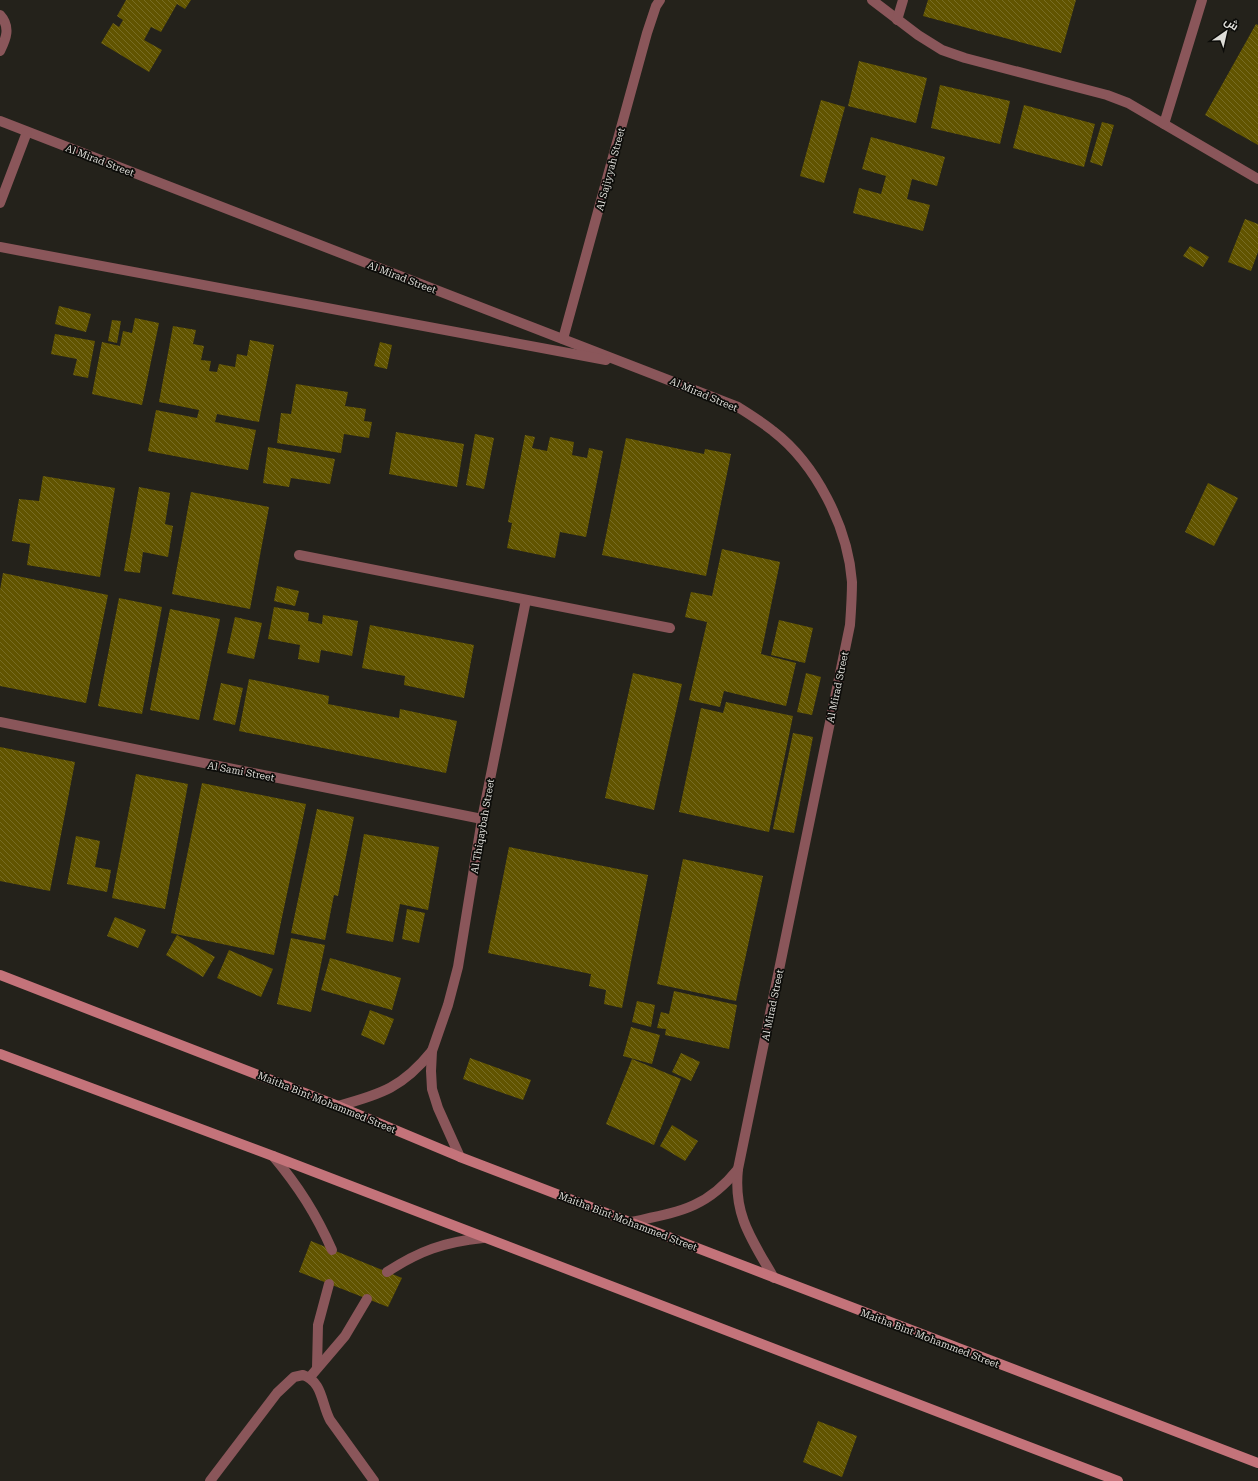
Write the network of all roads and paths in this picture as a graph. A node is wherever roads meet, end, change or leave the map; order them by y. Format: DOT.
graph roads {
  1 [pos="660,0"];
  2 [pos="872,0"];
  3 [pos="903,0"];
  4 [pos="1202,0"];
  5 [pos="0,15"];
  6 [pos="897,20"];
  7 [pos="0,51"];
  8 [pos="0,122"];
  9 [pos="1164,124"];
  10 [pos="27,132"];
  11 [pos="1258,179"];
  12 [pos="0,203"];
  13 [pos="0,247"];
  14 [pos="563,339"];
  15 [pos="631,365"];
  16 [pos="299,555"];
  17 [pos="526,600"];
  18 [pos="670,628"];
  19 [pos="0,722"];
  20 [pos="482,820"];
  21 [pos="0,975"];
  22 [pos="432,1051"];
  23 [pos="0,1054"];
  24 [pos="338,1106"];
  25 [pos="273,1156"];
  26 [pos="460,1157"];
  27 [pos="738,1169"];
  28 [pos="631,1222"];
  29 [pos="483,1238"];
  30 [pos="332,1250"];
  31 [pos="387,1272"];
  32 [pos="774,1278"];
  33 [pos="329,1284"];
  34 [pos="367,1299"];
  35 [pos="316,1368"];
  36 [pos="310,1377"];
  37 [pos="1258,1463"];
  38 [pos="210,1481"];
  39 [pos="374,1481"];
  40 [pos="1118,1481"];
  1 -- 14 [label="street, Al Sajiyyah Street"];
  2 -- 6 [label="street"];
  3 -- 6 [label="street"];
  4 -- 9 [label="street"];
  5 -- 7 [label="street"];
  6 -- 9 [label="street"];
  8 -- 10 [label="street, Al Mirad Street"];
  9 -- 11 [label="street"];
  10 -- 12 [label="street"];
  10 -- 14 [label="street, Al Mirad Street"];
  13 -- 15 [label="street"];
  14 -- 15 [label="street, Al Mirad Street"];
  15 -- 27 [label="street, Al Mirad Street"];
  16 -- 17 [label="street"];
  17 -- 18 [label="street"];
  17 -- 20 [label="street, Al Thiqaybah Street"];
  19 -- 20 [label="street, Al Sami Street"];
  20 -- 22 [label="street, Al Thiqaybah Street"];
  21 -- 24 [label="main road, Maitha Bint Mohammed Street"];
  22 -- 24 [label="street, Al Thiqaybah Street"];
  22 -- 26 [label="street, Al Thiqaybah Street"];
  23 -- 25 [label="main road"];
  24 -- 26 [label="main road, Maitha Bint Mohammed Street"];
  25 -- 29 [label="main road"];
  25 -- 30 [label="street"];
  26 -- 28 [label="main road, Maitha Bint Mohammed Street"];
  27 -- 28 [label="street"];
  27 -- 32 [label="street, Al Mirad Street"];
  28 -- 32 [label="main road, Maitha Bint Mohammed Street"];
  29 -- 31 [label="street"];
  29 -- 40 [label="main road"];
  32 -- 37 [label="main road, Maitha Bint Mohammed Street"];
  33 -- 35 [label="street"];
  34 -- 35 [label="street"];
  35 -- 36 [label="street"];
  36 -- 38 [label="street"];
  36 -- 39 [label="street"];
}
